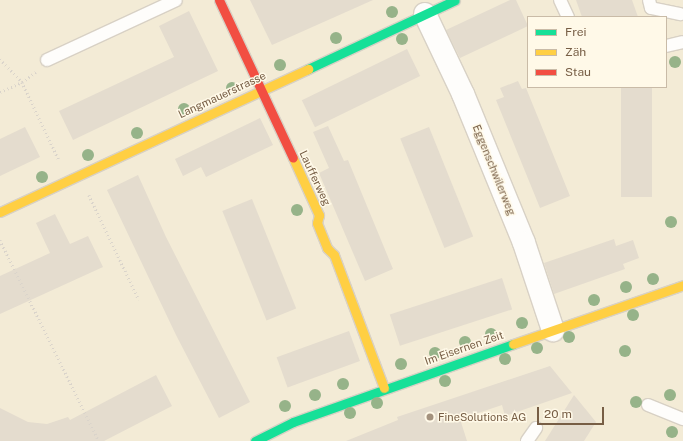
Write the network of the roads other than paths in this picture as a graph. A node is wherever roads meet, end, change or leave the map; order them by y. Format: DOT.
graph roads {
  1 [pos="176,0"];
  2 [pos="219,0"];
  3 [pos="455,0"];
  4 [pos="560,0"];
  5 [pos="649,0"];
  6 [pos="425,14"];
  7 [pos="680,14"];
  8 [pos="568,16"];
  9 [pos="683,42"];
  10 [pos="667,46"];
  11 [pos="47,60"];
  12 [pos="262,90"];
  13 [pos="0,212"];
  14 [pos="683,285"];
  15 [pos="553,330"];
  16 [pos="384,388"];
  17 [pos="648,405"];
  18 [pos="683,419"];
  19 [pos="536,428"];
  20 [pos="255,441"];
  21 [pos="526,441"];
  1 -- 11 [label="lane"];
  2 -- 12 [label="street, Laufferweg"];
  3 -- 6 [label="street, Langmauerstrasse"];
  4 -- 8 [label="lane"];
  5 -- 7 [label="lane"];
  6 -- 12 [label="street, Langmauerstrasse"];
  6 -- 15 [label="street, Eggenschwilerweg"];
  9 -- 10 [label="lane"];
  12 -- 13 [label="street, Langmauerstrasse"];
  12 -- 16 [label="street, Laufferweg"];
  14 -- 15 [label="street, Im Eisernen Zeit"];
  15 -- 16 [label="street, Im Eisernen Zeit"];
  16 -- 20 [label="street, Im Eisernen Zeit"];
  17 -- 18 [label="lane"];
  19 -- 21 [label="lane"];
}
